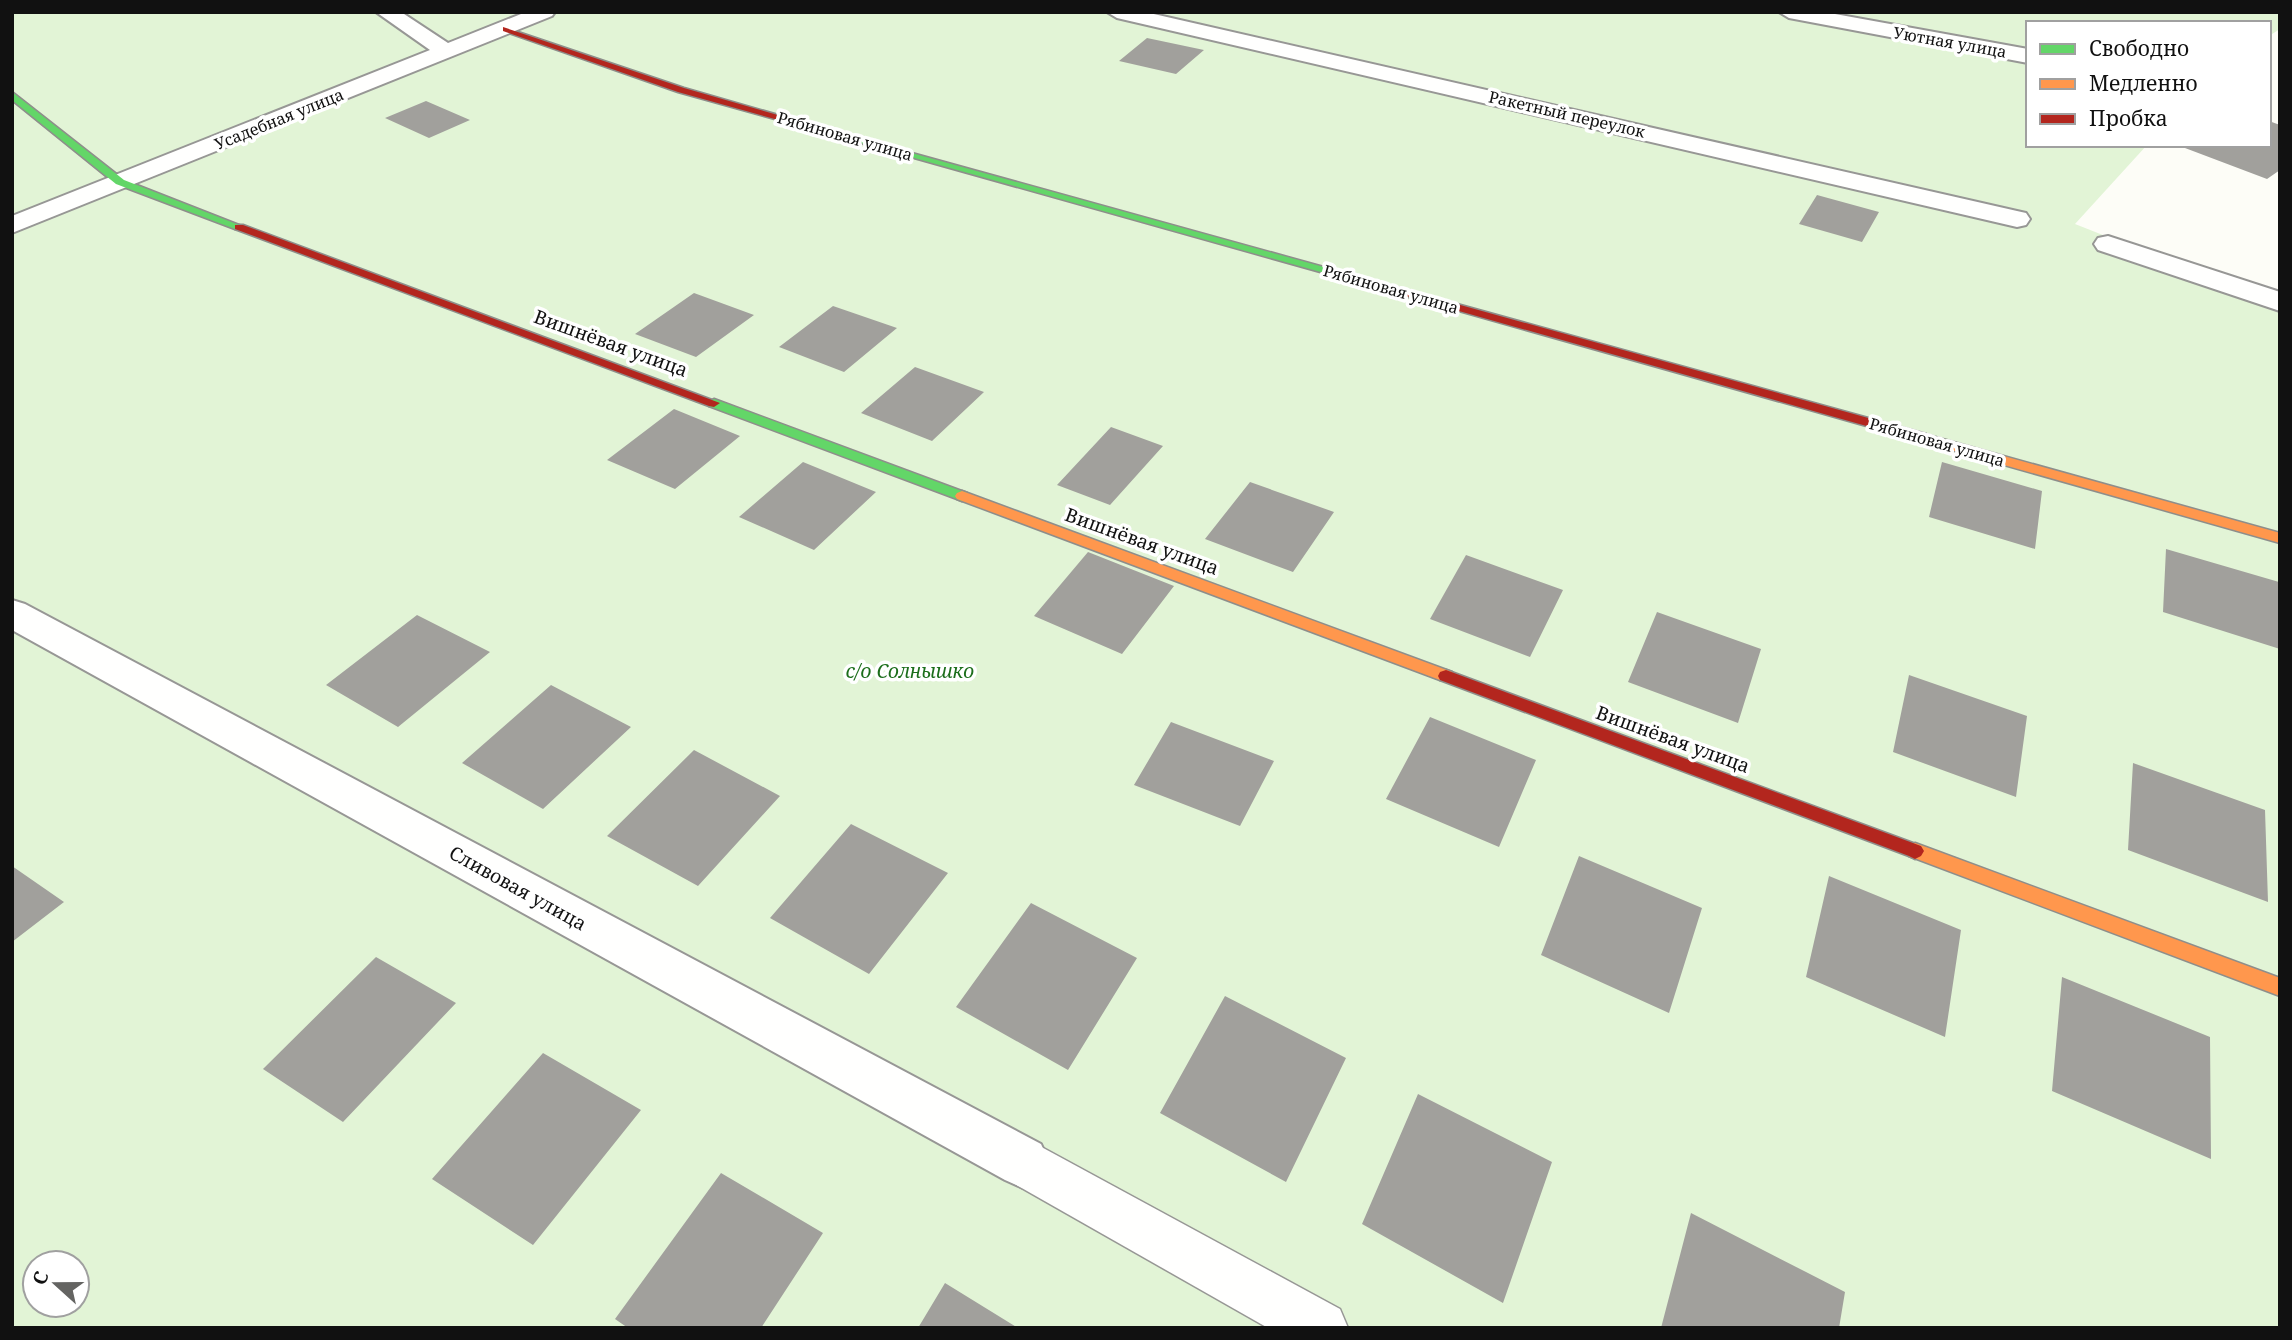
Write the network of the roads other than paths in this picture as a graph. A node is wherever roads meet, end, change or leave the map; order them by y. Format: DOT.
graph roads {
  1 [pos="386,12"];
  2 [pos="545,12"];
  3 [pos="1117,12"];
  4 [pos="1789,12"];
  5 [pos="506,29"];
  6 [pos="447,52"];
  7 [pos="2026,56"];
  8 [pos="12,94"];
  9 [pos="120,182"];
  10 [pos="2017,219"];
  11 [pos="12,225"];
  12 [pos="2108,244"];
  13 [pos="2280,302"];
  14 [pos="2280,538"];
  15 [pos="12,613"];
  16 [pos="2280,987"];
  17 [pos="1023,1163"];
  18 [pos="1321,1328"];
  1 -- 6 [label="street"];
  2 -- 5 [label="street, Усадебная улица"];
  3 -- 10 [label="street, Ракетный переулок"];
  4 -- 7 [label="street, Уютная улица"];
  5 -- 6 [label="street, Усадебная улица"];
  5 -- 14 [label="street, Рябиновая улица"];
  6 -- 9 [label="street, Усадебная улица"];
  8 -- 9 [label="street, Вишнёвая улица"];
  9 -- 11 [label="street, Усадебная улица"];
  9 -- 16 [label="street, Вишнёвая улица"];
  12 -- 13 [label="street"];
  15 -- 17 [label="street, Сливовая улица"];
  17 -- 18 [label="lane"];
}
